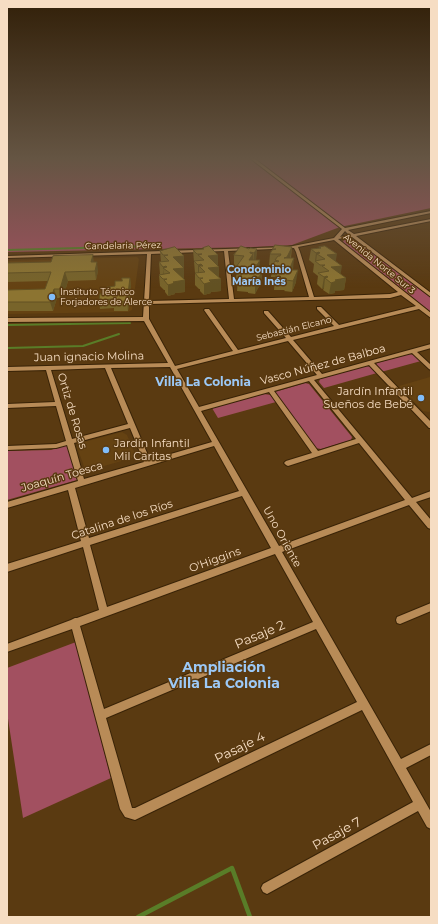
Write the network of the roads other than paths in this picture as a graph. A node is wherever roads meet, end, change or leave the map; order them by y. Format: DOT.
graph roads {
  1 [pos="310,202"];
  2 [pos="431,212"];
  3 [pos="431,220"];
  4 [pos="345,229"];
  5 [pos="353,236"];
  6 [pos="335,239"];
  7 [pos="295,248"];
  8 [pos="226,251"];
  9 [pos="149,253"];
  10 [pos="7,257"];
  11 [pos="402,293"];
  12 [pos="431,295"];
  13 [pos="312,298"];
  14 [pos="232,300"];
  15 [pos="146,302"];
  16 [pos="419,307"];
  17 [pos="319,308"];
  18 [pos="207,310"];
  19 [pos="266,312"];
  20 [pos="431,316"];
  21 [pos="146,319"];
  22 [pos="7,320"];
  23 [pos="338,327"];
  24 [pos="289,339"];
  25 [pos="431,346"];
  26 [pos="413,351"];
  27 [pos="236,352"];
  28 [pos="370,363"];
  29 [pos="107,367"];
  30 [pos="173,367"];
  31 [pos="48,368"];
  32 [pos="431,368"];
  33 [pos="7,370"];
  34 [pos="321,376"];
  35 [pos="310,379"];
  36 [pos="270,390"];
  37 [pos="59,404"];
  38 [pos="7,406"];
  39 [pos="197,410"];
  40 [pos="428,419"];
  41 [pos="131,425"];
  42 [pos="431,426"];
  43 [pos="360,440"];
  44 [pos="70,442"];
  45 [pos="216,443"];
  46 [pos="7,448"];
  47 [pos="316,454"];
  48 [pos="148,463"];
  49 [pos="288,463"];
  50 [pos="82,483"];
  51 [pos="71,486"];
  52 [pos="244,492"];
  53 [pos="431,494"];
  54 [pos="410,501"];
  55 [pos="7,505"];
  56 [pos="431,526"];
  57 [pos="86,543"];
  58 [pos="276,550"];
  59 [pos="7,568"];
  60 [pos="431,607"];
  61 [pos="104,612"];
  62 [pos="400,620"];
  63 [pos="75,622"];
  64 [pos="318,624"];
  65 [pos="7,648"];
  66 [pos="363,704"];
  67 [pos="100,716"];
  68 [pos="431,749"];
  69 [pos="398,766"];
  70 [pos="420,804"];
  71 [pos="431,823"];
  72 [pos="267,888"];
  1 -- 4 [label="street, Avenida Norte Sur 3"];
  2 -- 4 [label="street"];
  3 -- 5 [label="street, Candelaria Pérez"];
  4 -- 5 [label="street, Avenida Norte Sur 3"];
  4 -- 6 [label="street"];
  5 -- 6 [label="street, Candelaria Pérez"];
  5 -- 12 [label="street, Avenida Norte Sur 3"];
  6 -- 7 [label="street, Candelaria Pérez"];
  6 -- 11 [label="street, Avenida Norte Sur 3"];
  7 -- 8 [label="street, Candelaria Pérez"];
  7 -- 13 [label="street"];
  8 -- 9 [label="street, Candelaria Pérez"];
  8 -- 14 [label="street"];
  9 -- 10 [label="street, Candelaria Pérez"];
  9 -- 15 [label="street, Uno Oriente"];
  11 -- 13 [label="street"];
  11 -- 16 [label="street, Avenida Norte Sur 3"];
  13 -- 14 [label="street"];
  14 -- 15 [label="street"];
  15 -- 21 [label="street, Uno Oriente"];
  16 -- 20 [label="street, Avenida Norte Sur 3"];
  16 -- 23 [label="street, Sebastián Elcano"];
  17 -- 23 [label="street"];
  18 -- 27 [label="street"];
  19 -- 24 [label="street"];
  21 -- 22 [label="street"];
  21 -- 30 [label="street, Uno Oriente"];
  23 -- 24 [label="street, Sebastián Elcano"];
  24 -- 27 [label="street, Sebastián Elcano"];
  24 -- 34 [label="street"];
  25 -- 26 [label="street, Vasco Núñez de Balboa"];
  26 -- 28 [label="street, Vasco Núñez de Balboa"];
  26 -- 32 [label="street"];
  27 -- 30 [label="street, Sebastián Elcano"];
  28 -- 34 [label="street, Vasco Núñez de Balboa"];
  28 -- 40 [label="street"];
  29 -- 30 [label="street, Juan ignacio Molina"];
  29 -- 31 [label="street, Juan ignacio Molina"];
  29 -- 41 [label="street"];
  30 -- 39 [label="street, Uno Oriente"];
  31 -- 33 [label="street, Juan ignacio Molina"];
  31 -- 37 [label="street, Ortiz de Rosas"];
  34 -- 35 [label="street, Vasco Núñez de Balboa"];
  35 -- 36 [label="street, Vasco Núñez de Balboa"];
  35 -- 43 [label="street"];
  36 -- 39 [label="street, Vasco Núñez de Balboa"];
  36 -- 47 [label="street"];
  37 -- 38 [label="street"];
  37 -- 44 [label="street, Ortiz de Rosas"];
  39 -- 45 [label="street, Uno Oriente"];
  40 -- 42 [label="street"];
  41 -- 44 [label="street"];
  41 -- 48 [label="street"];
  43 -- 47 [label="street"];
  43 -- 54 [label="street"];
  44 -- 46 [label="street"];
  44 -- 50 [label="street, Ortiz de Rosas"];
  45 -- 48 [label="street, Joaquín Toesca"];
  45 -- 52 [label="street, Uno Oriente"];
  47 -- 49 [label="street"];
  48 -- 50 [label="street, Joaquín Toesca"];
  50 -- 51 [label="street, Joaquín Toesca"];
  51 -- 55 [label="street, Joaquín Toesca"];
  51 -- 57 [label="street"];
  52 -- 57 [label="street, Catalina de los Ríos"];
  52 -- 58 [label="street, Uno Oriente"];
  53 -- 54 [label="street, O'Higgins"];
  54 -- 56 [label="street"];
  54 -- 58 [label="street, O'Higgins"];
  57 -- 59 [label="street, Catalina de los Ríos"];
  57 -- 61 [label="street"];
  58 -- 61 [label="street, O'Higgins"];
  58 -- 64 [label="street, Uno Oriente"];
  60 -- 62 [label="street"];
  61 -- 63 [label="street, O'Higgins"];
  63 -- 65 [label="street, O'Higgins"];
  63 -- 67 [label="street"];
  64 -- 66 [label="street, Uno Oriente"];
  64 -- 67 [label="street, Pasaje 2"];
  66 -- 67 [label="street, Pasaje 4"];
  66 -- 69 [label="street, Uno Oriente"];
  68 -- 69 [label="street"];
  69 -- 70 [label="street, Uno Oriente"];
  70 -- 71 [label="street, Uno Oriente"];
  70 -- 72 [label="street, Pasaje 7"];
}
